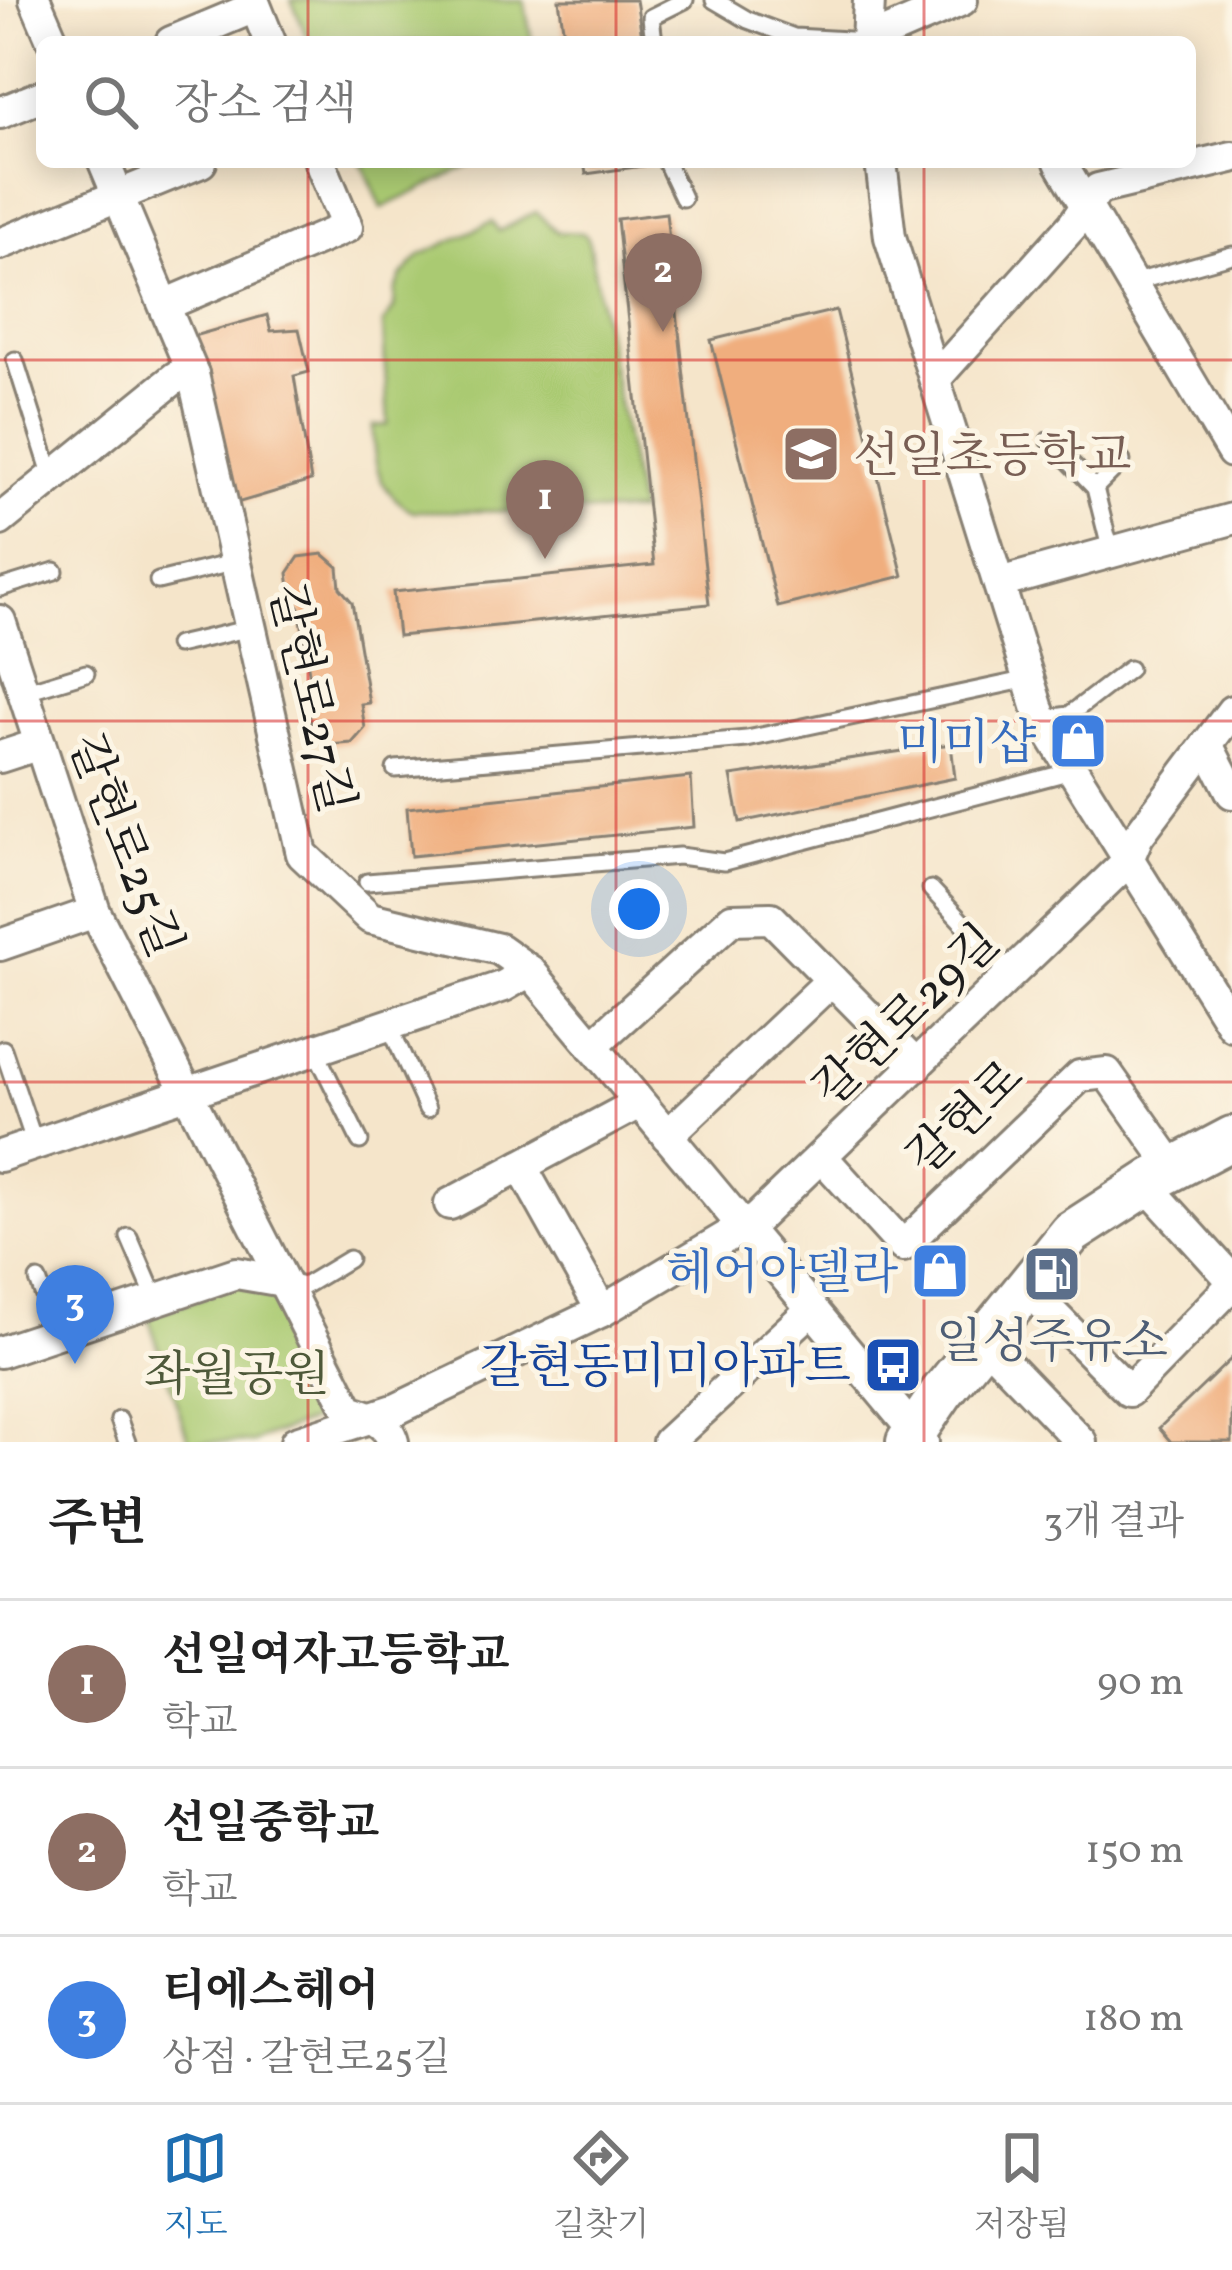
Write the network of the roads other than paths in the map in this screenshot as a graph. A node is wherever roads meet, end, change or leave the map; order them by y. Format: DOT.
graph roads {
  1 [pos="34,0"];
  2 [pos="685,0"];
  3 [pos="714,0"];
  4 [pos="869,0"];
  5 [pos="962,0"];
  6 [pos="254,3"];
  7 [pos="50,36"];
  8 [pos="184,36"];
  9 [pos="268,36"];
  10 [pos="653,36"];
  11 [pos="791,36"];
  12 [pos="867,36"];
  13 [pos="879,36"];
  14 [pos="36,98"];
  15 [pos="0,113"];
  16 [pos="1232,157"];
  17 [pos="1196,166"];
  18 [pos="106,168"];
  19 [pos="186,168"];
  20 [pos="322,168"];
  21 [pos="669,168"];
  22 [pos="882,168"];
  23 [pos="1064,168"];
  24 [pos="1186,168"];
  25 [pos="118,196"];
  26 [pos="682,198"];
  27 [pos="1086,206"];
  28 [pos="0,244"];
  29 [pos="1232,255"];
  30 [pos="1132,283"];
  31 [pos="165,305"];
  32 [pos="15,359"];
  33 [pos="193,374"];
  34 [pos="935,380"];
  35 [pos="1049,440"];
  36 [pos="1232,452"];
  37 [pos="1122,461"];
  38 [pos="52,479"];
  39 [pos="1096,488"];
  40 [pos="1232,519"];
  41 [pos="0,520"];
  42 [pos="1111,552"];
  43 [pos="236,562"];
  44 [pos="55,571"];
  45 [pos="158,581"];
  46 [pos="999,584"];
  47 [pos="0,588"];
  48 [pos="251,628"];
  49 [pos="2,636"];
  50 [pos="177,645"];
  51 [pos="1130,669"];
  52 [pos="86,673"];
  53 [pos="1028,679"];
  54 [pos="23,692"];
  55 [pos="1232,711"];
  56 [pos="1041,718"];
  57 [pos="40,744"];
  58 [pos="1207,745"];
  59 [pos="0,757"];
  60 [pos="395,769"];
  61 [pos="1072,770"];
  62 [pos="1232,793"];
  63 [pos="1127,862"];
  64 [pos="367,882"];
  65 [pos="931,889"];
  66 [pos="95,912"];
  67 [pos="0,945"];
  68 [pos="530,971"];
  69 [pos="1012,974"];
  70 [pos="832,980"];
  71 [pos="389,1025"];
  72 [pos="1232,1025"];
  73 [pos="592,1046"];
  74 [pos="3,1049"];
  75 [pos="315,1050"];
  76 [pos="917,1066"];
  77 [pos="187,1094"];
  78 [pos="639,1103"];
  79 [pos="427,1109"];
  80 [pos="667,1136"];
  81 [pos="1232,1138"];
  82 [pos="360,1141"];
  83 [pos="40,1143"];
  84 [pos="0,1156"];
  85 [pos="821,1156"];
  86 [pos="521,1166"];
  87 [pos="1160,1176"];
  88 [pos="450,1204"];
  89 [pos="743,1228"];
  90 [pos="130,1237"];
  91 [pos="350,1258"];
  92 [pos="38,1280"];
  93 [pos="283,1281"];
  94 [pos="1232,1283"];
  95 [pos="1026,1287"];
  96 [pos="156,1300"];
  97 [pos="812,1310"];
  98 [pos="602,1312"];
  99 [pos="57,1333"];
  100 [pos="983,1340"];
  101 [pos="0,1352"];
  102 [pos="373,1418"];
  103 [pos="119,1420"];
  104 [pos="915,1439"];
  105 [pos="127,1442"];
  106 [pos="296,1442"];
  107 [pos="393,1442"];
  108 [pos="668,1442"];
  109 [pos="1081,1442"];
  1 -- 7 [label="street"];
  2 -- 10 [label="lane"];
  3 -- 11 [label="lane"];
  4 -- 12 [label="street"];
  5 -- 13 [label="street"];
  6 -- 8 [label="street"];
  6 -- 9 [label="street"];
  14 -- 15 [label="street"];
  16 -- 17 [label="street"];
  18 -- 25 [label="street, 갈현로27길"];
  19 -- 25 [label="street"];
  20 -- 31 [label="street"];
  21 -- 26 [label="lane"];
  22 -- 34 [label="street"];
  23 -- 27 [label="street"];
  24 -- 27 [label="street"];
  25 -- 28 [label="street"];
  25 -- 31 [label="street, 갈현로27길"];
  27 -- 30 [label="street"];
  27 -- 34 [label="street"];
  29 -- 30 [label="lane"];
  30 -- 36 [label="street"];
  31 -- 33 [label="street, 갈현로27길"];
  32 -- 38 [label="lane"];
  33 -- 38 [label="street"];
  33 -- 43 [label="street, 갈현로27길"];
  34 -- 46 [label="street"];
  35 -- 39 [label="lane"];
  37 -- 39 [label="lane"];
  38 -- 41 [label="street"];
  39 -- 42 [label="lane"];
  40 -- 42 [label="street"];
  42 -- 46 [label="street"];
  43 -- 45 [label="lane"];
  43 -- 48 [label="street, 갈현로27길"];
  44 -- 47 [label="lane"];
  46 -- 53 [label="street"];
  48 -- 50 [label="lane"];
  48 -- 68 [label="street, 갈현로27길"];
  49 -- 54 [label="street, 갈현로25길"];
  51 -- 56 [label="lane"];
  52 -- 54 [label="lane"];
  53 -- 56 [label="street"];
  53 -- 60 [label="lane"];
  54 -- 57 [label="street, 갈현로25길"];
  55 -- 58 [label="street, 갈현로29길"];
  56 -- 61 [label="street"];
  57 -- 59 [label="street"];
  57 -- 66 [label="street, 갈현로25길"];
  58 -- 62 [label="street"];
  58 -- 63 [label="street, 갈현로29길"];
  61 -- 63 [label="street"];
  61 -- 64 [label="lane"];
  63 -- 69 [label="street, 갈현로29길"];
  63 -- 72 [label="street"];
  65 -- 69 [label="lane"];
  66 -- 67 [label="street"];
  66 -- 77 [label="street, 갈현로25길"];
  68 -- 71 [label="street"];
  68 -- 73 [label="street, 갈현로27길"];
  69 -- 76 [label="street, 갈현로29길"];
  70 -- 73 [label="street"];
  70 -- 76 [label="street"];
  70 -- 80 [label="street"];
  71 -- 75 [label="street"];
  71 -- 79 [label="lane"];
  73 -- 78 [label="street, 갈현로27길"];
  74 -- 83 [label="lane"];
  75 -- 77 [label="street"];
  75 -- 82 [label="lane"];
  76 -- 85 [label="street, 갈현로29길"];
  77 -- 83 [label="street"];
  77 -- 93 [label="street, 갈현로25길"];
  78 -- 80 [label="street, 갈현로27길"];
  78 -- 86 [label="street"];
  80 -- 89 [label="street, 갈현로27길"];
  81 -- 87 [label="main road"];
  83 -- 84 [label="street"];
  85 -- 87 [label="street, 갈현로"];
  85 -- 89 [label="street, 갈현로29길"];
  86 -- 88 [label="street"];
  86 -- 98 [label="street"];
  87 -- 94 [label="street"];
  87 -- 95 [label="main road"];
  89 -- 97 [label="street, 갈현로27길"];
  89 -- 98 [label="street"];
  90 -- 96 [label="lane"];
  91 -- 93 [label="lane"];
  92 -- 99 [label="lane"];
  93 -- 96 [label="street"];
  93 -- 102 [label="street, 갈현로25길"];
  94 -- 95 [label="street"];
  95 -- 100 [label="main road"];
  96 -- 99 [label="street"];
  97 -- 104 [label="street, 갈현로27길"];
  97 -- 108 [label="street"];
  98 -- 102 [label="street"];
  99 -- 101 [label="street"];
  100 -- 104 [label="main road"];
  100 -- 109 [label="street"];
  102 -- 106 [label="street"];
  102 -- 107 [label="street, 갈현로25길"];
  103 -- 105 [label="lane"];
}
